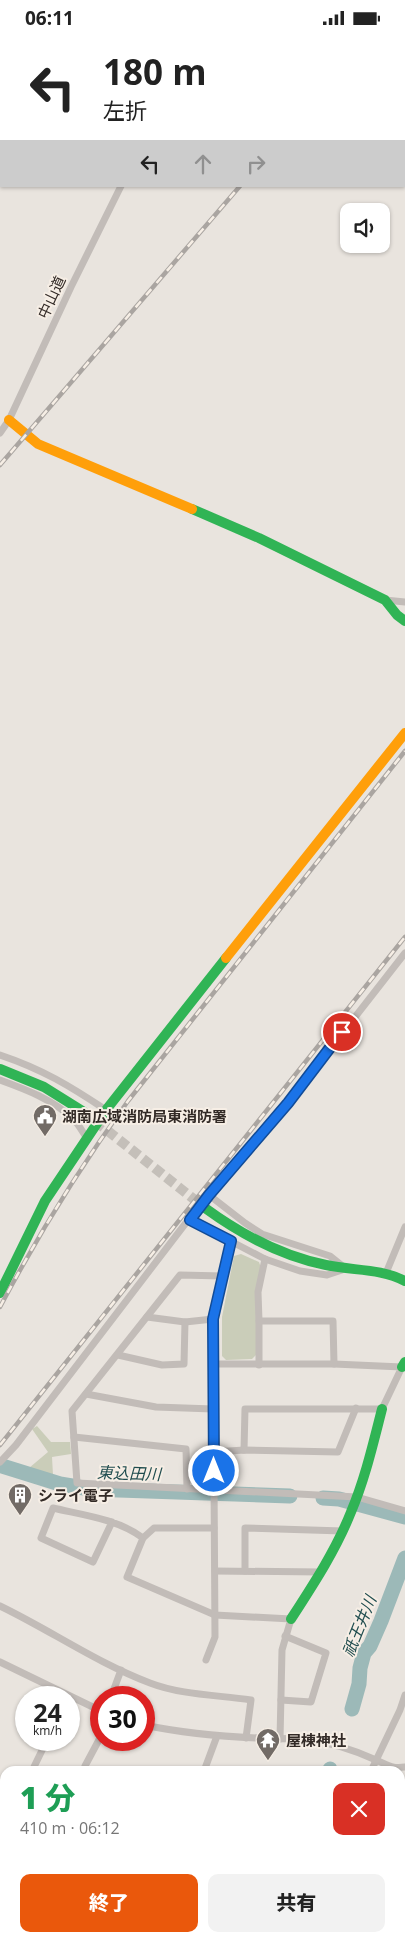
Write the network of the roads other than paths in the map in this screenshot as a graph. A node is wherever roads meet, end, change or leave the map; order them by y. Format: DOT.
graph roads {
  1 [pos="120,187"];
  2 [pos="9,420"];
  3 [pos="0,433"];
  4 [pos="385,600"];
  5 [pos="405,602"];
  6 [pos="405,621"];
  7 [pos="405,733"];
  8 [pos="405,953"];
  9 [pos="0,1055"];
  10 [pos="0,1069"];
  11 [pos="0,1080"];
  12 [pos="106,1110"];
  13 [pos="84,1111"];
  14 [pos="87,1138"];
  15 [pos="209,1195"];
  16 [pos="204,1208"];
  17 [pos="190,1220"];
  18 [pos="405,1227"];
  19 [pos="231,1241"];
  20 [pos="265,1259"];
  21 [pos="346,1269"];
  22 [pos="386,1273"];
  23 [pos="223,1276"];
  24 [pos="405,1281"];
  25 [pos="0,1293"];
  26 [pos="147,1317"];
  27 [pos="213,1319"];
  28 [pos="258,1321"];
  29 [pos="185,1323"];
  30 [pos="118,1355"];
  31 [pos="213,1364"];
  32 [pos="334,1364"];
  33 [pos="259,1365"];
  34 [pos="404,1365"];
  35 [pos="86,1394"];
  36 [pos="356,1408"];
  37 [pos="213,1409"];
  38 [pos="382,1409"];
  39 [pos="74,1437"];
  40 [pos="244,1450"];
  41 [pos="214,1452"];
  42 [pos="0,1462"];
  43 [pos="187,1489"];
  44 [pos="214,1491"];
  45 [pos="357,1497"];
  46 [pos="405,1511"];
  47 [pos="112,1522"];
  48 [pos="214,1528"];
  49 [pos="342,1531"];
  50 [pos="143,1538"];
  51 [pos="215,1571"];
  52 [pos="244,1571"];
  53 [pos="321,1572"];
  54 [pos="0,1606"];
  55 [pos="215,1615"];
  56 [pos="290,1619"];
  57 [pos="285,1636"];
  58 [pos="206,1660"];
  59 [pos="0,1662"];
  60 [pos="121,1670"];
  61 [pos="47,1686"];
  62 [pos="116,1686"];
  63 [pos="405,1695"];
  64 [pos="281,1700"];
  65 [pos="155,1727"];
  66 [pos="217,1737"];
  67 [pos="246,1738"];
  68 [pos="280,1739"];
  69 [pos="42,1751"];
  70 [pos="93,1751"];
  71 [pos="376,1760"];
  72 [pos="34,1766"];
  73 [pos="85,1766"];
  74 [pos="206,1766"];
  75 [pos="373,1766"];
  76 [pos="386,1766"];
  1 -- 2 [label="street, 中山道"];
  2 -- 3 [label="street, 中山道"];
  2 -- 4 [label="street"];
  4 -- 5 [label="street"];
  4 -- 6 [label="street"];
  7 -- 12 [label="street"];
  8 -- 15 [label="street"];
  9 -- 12 [label="street"];
  10 -- 13 [label="street"];
  11 -- 14 [label="street"];
  12 -- 14 [label="street"];
  14 -- 25 [label="street"];
  15 -- 17 [label="street"];
  15 -- 21 [label="street"];
  16 -- 21 [label="street"];
  17 -- 19 [label="street"];
  17 -- 42 [label="street"];
  18 -- 22 [label="street"];
  19 -- 20 [label="street"];
  19 -- 23 [label="street"];
  20 -- 21 [label="street"];
  20 -- 28 [label="street"];
  21 -- 22 [label="street"];
  22 -- 24 [label="street"];
  23 -- 26 [label="street"];
  23 -- 27 [label="street"];
  26 -- 29 [label="street"];
  26 -- 30 [label="street"];
  27 -- 29 [label="street"];
  27 -- 31 [label="street"];
  28 -- 32 [label="street"];
  28 -- 33 [label="street"];
  29 -- 30 [label="street"];
  30 -- 35 [label="street"];
  31 -- 33 [label="street"];
  31 -- 37 [label="street"];
  32 -- 33 [label="street"];
  32 -- 34 [label="street"];
  34 -- 38 [label="street"];
  35 -- 37 [label="street"];
  35 -- 39 [label="street"];
  36 -- 38 [label="street"];
  36 -- 40 [label="street"];
  36 -- 40 [label="street"];
  37 -- 41 [label="street"];
  38 -- 45 [label="street"];
  39 -- 43 [label="street"];
  39 -- 43 [label="street"];
  40 -- 41 [label="street"];
  41 -- 44 [label="street"];
  43 -- 44 [label="street"];
  44 -- 45 [label="street"];
  44 -- 48 [label="street"];
  45 -- 46 [label="street"];
  45 -- 49 [label="street"];
  47 -- 47 [label="street"];
  47 -- 50 [label="street"];
  48 -- 50 [label="street"];
  48 -- 51 [label="street"];
  49 -- 52 [label="street"];
  49 -- 53 [label="street"];
  50 -- 55 [label="street"];
  51 -- 52 [label="street"];
  51 -- 55 [label="street"];
  52 -- 53 [label="street"];
  53 -- 56 [label="street"];
  54 -- 60 [label="street"];
  55 -- 56 [label="street"];
  55 -- 58 [label="street"];
  56 -- 57 [label="street"];
  57 -- 64 [label="street"];
  57 -- 64 [label="street"];
  59 -- 61 [label="street"];
  60 -- 62 [label="street"];
  60 -- 67 [label="street"];
  63 -- 71 [label="street"];
  64 -- 68 [label="street"];
  65 -- 66 [label="street"];
  66 -- 67 [label="street"];
  66 -- 74 [label="street"];
  67 -- 68 [label="street"];
  68 -- 71 [label="street"];
  69 -- 72 [label="street"];
  70 -- 73 [label="street"];
  71 -- 75 [label="street"];
  71 -- 76 [label="street"];
}
